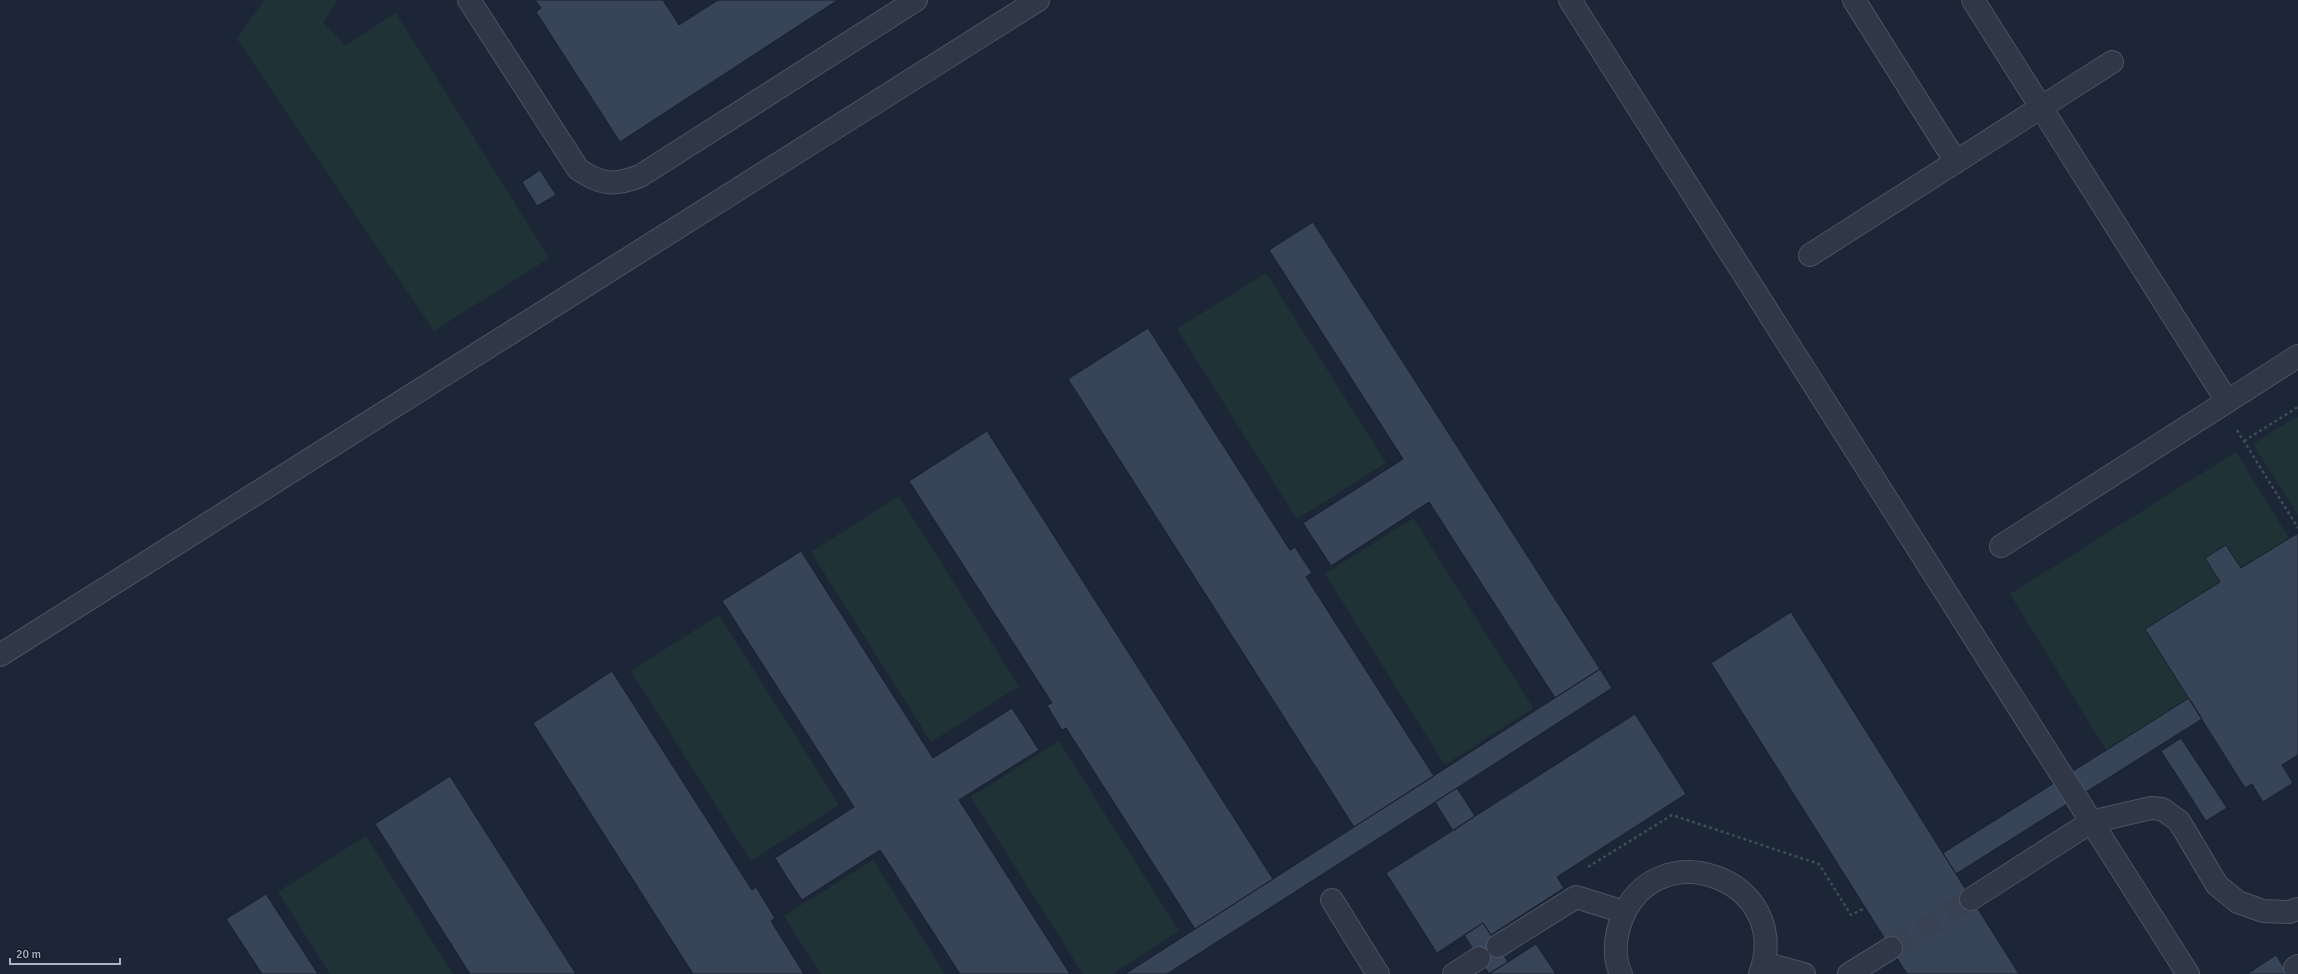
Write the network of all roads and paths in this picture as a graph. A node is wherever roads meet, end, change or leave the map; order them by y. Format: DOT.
graph roads {
  1 [pos="469,0"];
  2 [pos="916,0"];
  3 [pos="1038,0"];
  4 [pos="1570,0"];
  5 [pos="1854,0"];
  6 [pos="1973,0"];
  7 [pos="2112,62"];
  8 [pos="2041,108"];
  9 [pos="1956,162"];
  10 [pos="1810,256"];
  11 [pos="2298,356"];
  12 [pos="2224,403"];
  13 [pos="2298,407"];
  14 [pos="2244,441"];
  15 [pos="2298,528"];
  16 [pos="2001,546"];
  17 [pos="0,655"];
  18 [pos="2090,822"];
  19 [pos="1971,899"];
  20 [pos="1332,900"];
  21 [pos="2298,909"];
  22 [pos="1624,912"];
  23 [pos="1498,946"];
  24 [pos="1891,948"];
  25 [pos="1479,958"];
  26 [pos="2298,966"];
  27 [pos="1762,969"];
  28 [pos="2298,972"];
  29 [pos="1378,974"];
  30 [pos="1454,974"];
  31 [pos="1621,974"];
  32 [pos="1804,974"];
  33 [pos="1849,974"];
  34 [pos="2188,974"];
  1 -- 2 [label="lane"];
  3 -- 17 [label="lane"];
  4 -- 18 [label="lane"];
  5 -- 9 [label="lane"];
  6 -- 8 [label="lane"];
  7 -- 8 [label="lane"];
  8 -- 9 [label="lane"];
  8 -- 12 [label="lane"];
  9 -- 10 [label="lane"];
  11 -- 12 [label="lane"];
  12 -- 14 [label="path"];
  12 -- 16 [label="lane"];
  13 -- 14 [label="path"];
  14 -- 15 [label="path"];
  18 -- 19 [label="lane"];
  18 -- 21 [label="lane"];
  18 -- 34 [label="lane"];
  20 -- 29 [label="lane"];
  22 -- 23 [label="lane"];
  22 -- 27 [label="lane"];
  22 -- 31 [label="lane"];
  24 -- 33 [label="lane"];
  25 -- 30 [label="lane"];
  26 -- 28 [label="lane"];
  27 -- 32 [label="lane"];
}
